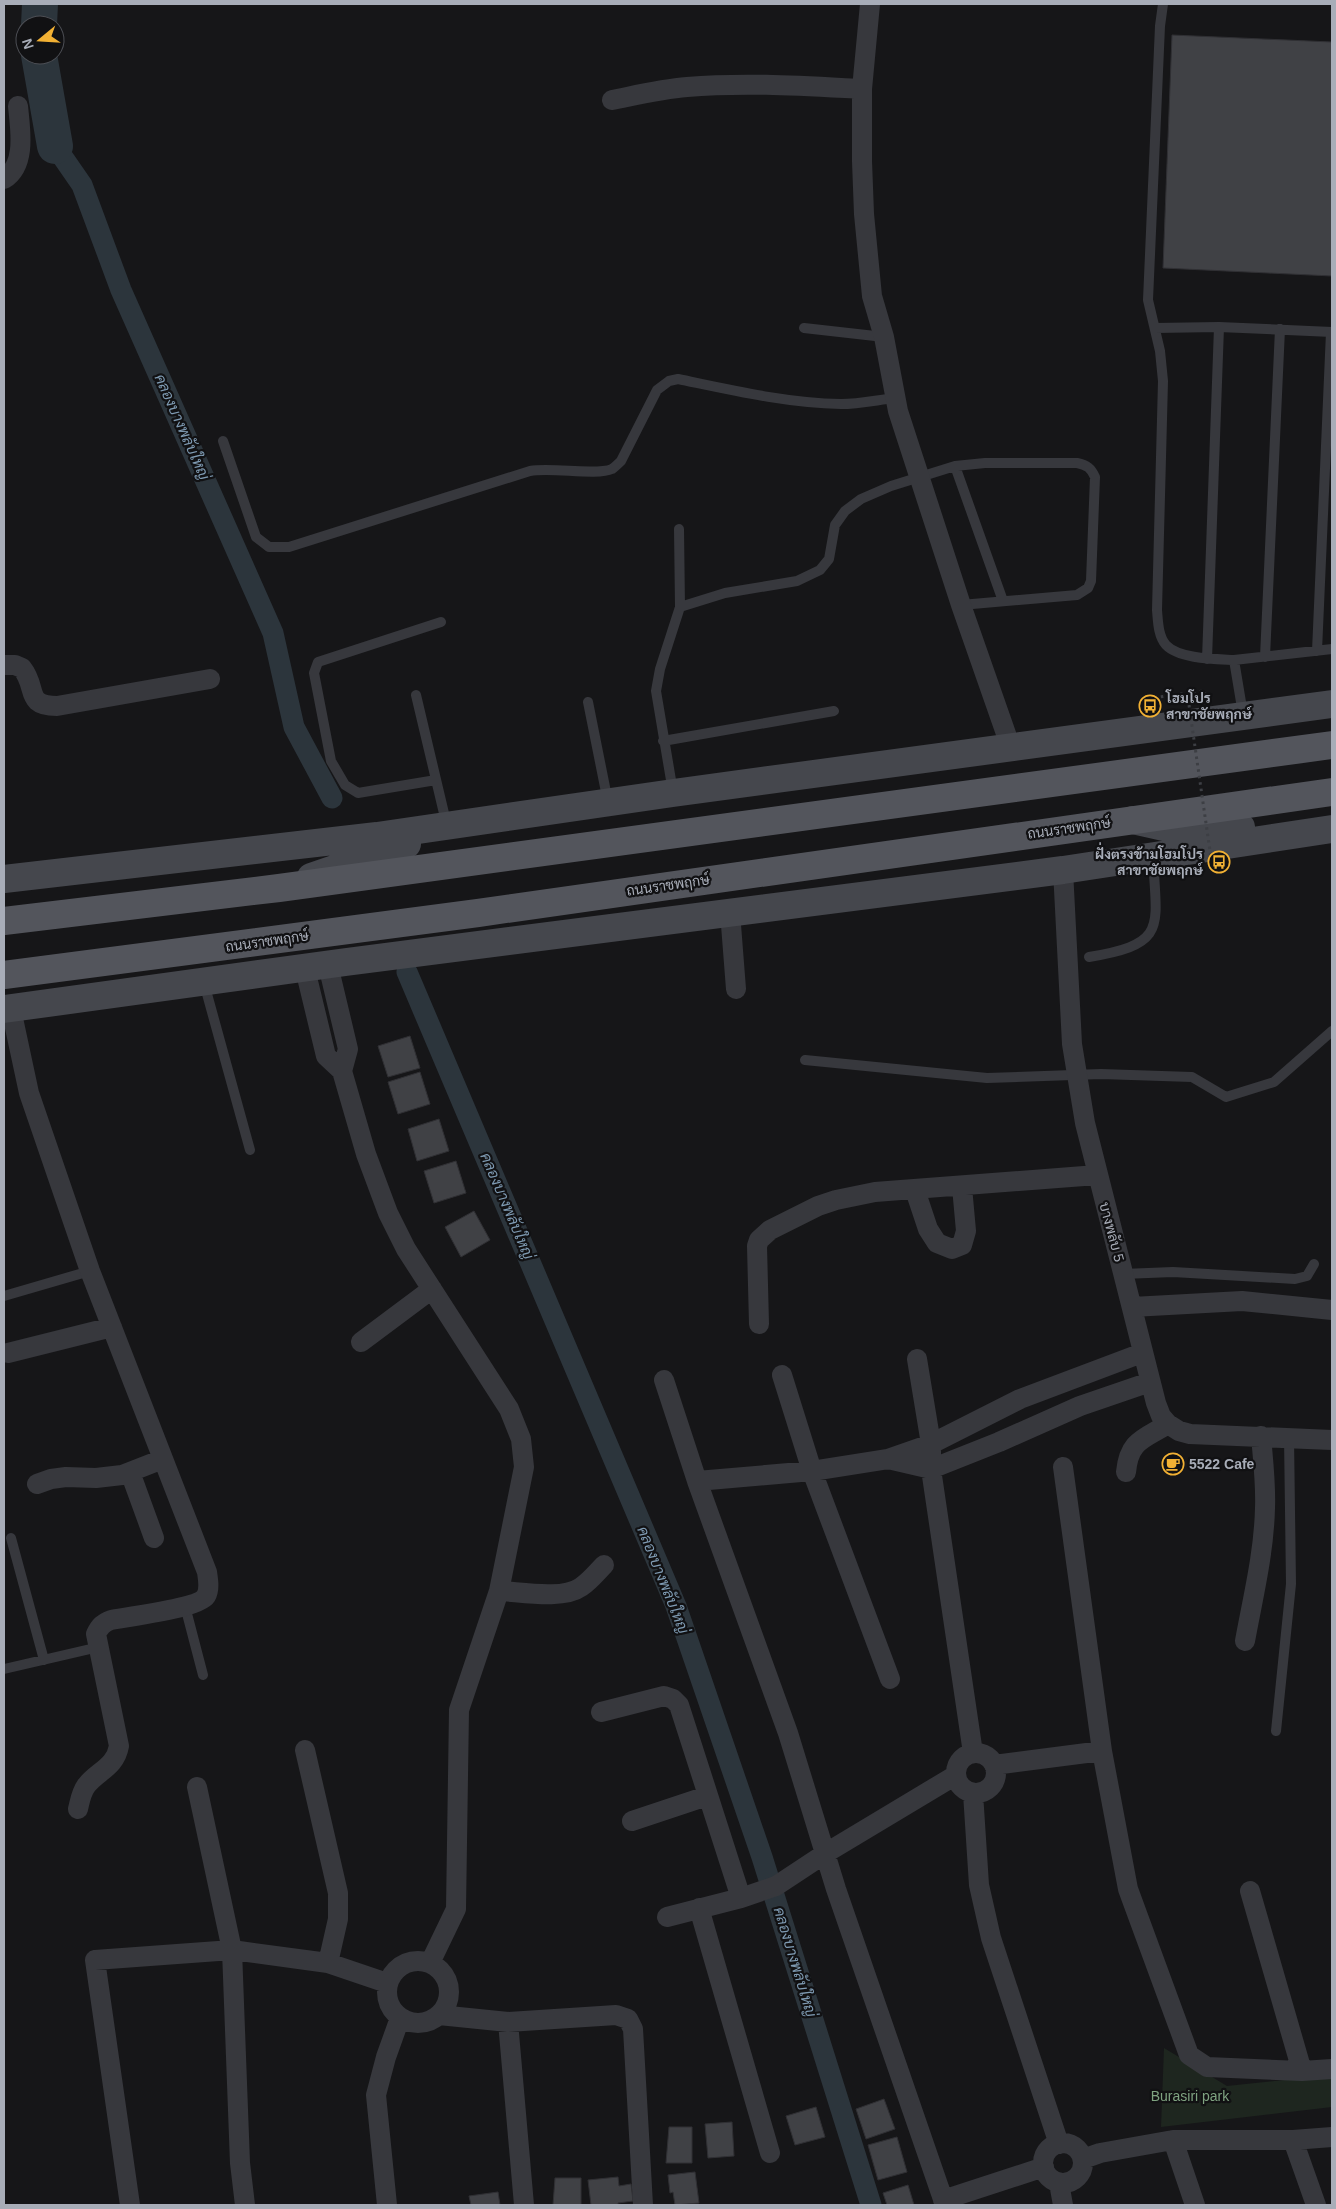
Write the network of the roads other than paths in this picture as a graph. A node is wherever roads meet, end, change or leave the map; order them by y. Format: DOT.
graph roads {
  1 [pos="870,4"];
  2 [pos="1163,4"];
  3 [pos="862,89"];
  4 [pos="612,100"];
  5 [pos="18,106"];
  6 [pos="4,179"];
  7 [pos="1219,327"];
  8 [pos="804,328"];
  9 [pos="1154,328"];
  10 [pos="1280,329"];
  11 [pos="1332,332"];
  12 [pos="884,337"];
  13 [pos="895,398"];
  14 [pos="223,441"];
  15 [pos="955,466"];
  16 [pos="919,476"];
  17 [pos="679,529"];
  18 [pos="1003,602"];
  19 [pos="961,605"];
  20 [pos="680,607"];
  21 [pos="441,622"];
  22 [pos="1332,649"];
  23 [pos="1318,651"];
  24 [pos="1265,657"];
  25 [pos="1207,659"];
  26 [pos="1234,660"];
  27 [pos="4,665"];
  28 [pos="210,678"];
  29 [pos="416,695"];
  30 [pos="588,702"];
  31 [pos="1332,704"];
  32 [pos="834,711"];
  33 [pos="1243,715"];
  34 [pos="663,741"];
  35 [pos="1332,745"];
  36 [pos="1011,748"];
  37 [pos="436,780"];
  38 [pos="1332,792"];
  39 [pos="673,793"];
  40 [pos="608,803"];
  41 [pos="1332,817"];
  42 [pos="1131,819"];
  43 [pos="456,826"];
  44 [pos="1332,829"];
  45 [pos="1153,856"];
  46 [pos="1063,870"];
  47 [pos="4,879"];
  48 [pos="278,888"];
  49 [pos="730,912"];
  50 [pos="478,913"];
  51 [pos="4,921"];
  52 [pos="1089,957"];
  53 [pos="326,965"];
  54 [pos="4,975"];
  55 [pos="204,982"];
  56 [pos="736,989"];
  57 [pos="7,1009"];
  58 [pos="1332,1031"];
  59 [pos="805,1060"];
  60 [pos="1076,1075"];
  61 [pos="250,1150"];
  62 [pos="1097,1175"];
  63 [pos="962,1187"];
  64 [pos="915,1190"];
  65 [pos="1314,1264"];
  66 [pos="90,1271"];
  67 [pos="1123,1274"];
  68 [pos="432,1289"];
  69 [pos="4,1296"];
  70 [pos="1132,1307"];
  71 [pos="1332,1310"];
  72 [pos="759,1324"];
  73 [pos="112,1327"];
  74 [pos="361,1342"];
  75 [pos="8,1353"];
  76 [pos="1142,1353"];
  77 [pos="917,1359"];
  78 [pos="782,1376"];
  79 [pos="664,1380"];
  80 [pos="1150,1382"];
  81 [pos="1045,1391"];
  82 [pos="1058,1416"];
  83 [pos="1168,1424"];
  84 [pos="1261,1436"];
  85 [pos="1289,1437"];
  86 [pos="1332,1440"];
  87 [pos="931,1444"];
  88 [pos="163,1459"];
  89 [pos="888,1459"];
  90 [pos="1063,1467"];
  91 [pos="931,1469"];
  92 [pos="812,1471"];
  93 [pos="130,1472"];
  94 [pos="1126,1472"];
  95 [pos="697,1481"];
  96 [pos="37,1484"];
  97 [pos="11,1538"];
  98 [pos="154,1538"];
  99 [pos="604,1565"];
  100 [pos="499,1591"];
  101 [pos="185,1606"];
  102 [pos="1245,1641"];
  103 [pos="99,1647"];
  104 [pos="44,1660"];
  105 [pos="4,1669"];
  106 [pos="203,1675"];
  107 [pos="890,1679"];
  108 [pos="601,1712"];
  109 [pos="1276,1731"];
  110 [pos="304,1750"];
  111 [pos="1102,1751"];
  112 [pos="973,1754"];
  113 [pos="994,1765"];
  114 [pos="956,1775"];
  115 [pos="198,1787"];
  116 [pos="973,1793"];
  117 [pos="707,1796"];
  118 [pos="78,1809"];
  119 [pos="632,1821"];
  120 [pos="826,1852"];
  121 [pos="1250,1891"];
  122 [pos="741,1898"];
  123 [pos="699,1908"];
  124 [pos="667,1917"];
  125 [pos="232,1950"];
  126 [pos="430,1963"];
  127 [pos="328,1964"];
  128 [pos="387,1983"];
  129 [pos="439,2015"];
  130 [pos="400,2018"];
  131 [pos="508,2022"];
  132 [pos="1332,2070"];
  133 [pos="1302,2071"];
  134 [pos="1332,2137"];
  135 [pos="1173,2140"];
  136 [pos="1293,2140"];
  137 [pos="1059,2144"];
  138 [pos="770,2153"];
  139 [pos="1083,2159"];
  140 [pos="1044,2167"];
  141 [pos="1059,2183"];
  142 [pos="944,2203"];
  143 [pos="130,2205"];
  144 [pos="245,2205"];
  145 [pos="387,2205"];
  146 [pos="524,2205"];
  147 [pos="643,2205"];
  148 [pos="1063,2205"];
  149 [pos="1195,2205"];
  150 [pos="1316,2205"];
  1 -- 3 [label="street"];
  2 -- 9 [label="lane"];
  3 -- 4 [label="street"];
  3 -- 12 [label="street"];
  5 -- 6 [label="street"];
  7 -- 9 [label="lane"];
  7 -- 10 [label="lane"];
  7 -- 25 [label="lane"];
  8 -- 12 [label="lane"];
  9 -- 25 [label="lane"];
  10 -- 11 [label="lane"];
  10 -- 24 [label="lane"];
  11 -- 23 [label="lane"];
  12 -- 13 [label="street"];
  13 -- 14 [label="lane"];
  13 -- 16 [label="street"];
  15 -- 16 [label="lane"];
  15 -- 18 [label="lane"];
  15 -- 18 [label="lane"];
  16 -- 19 [label="street"];
  16 -- 20 [label="lane"];
  17 -- 20 [label="lane"];
  18 -- 19 [label="lane"];
  19 -- 36 [label="street"];
  20 -- 34 [label="lane"];
  21 -- 37 [label="lane"];
  22 -- 23 [label="lane"];
  23 -- 24 [label="lane"];
  24 -- 26 [label="lane"];
  25 -- 26 [label="lane"];
  26 -- 33 [label="lane"];
  27 -- 28 [label="street"];
  29 -- 37 [label="lane"];
  30 -- 40 [label="lane"];
  31 -- 33 [label="main road"];
  32 -- 34 [label="lane"];
  33 -- 36 [label="main road"];
  34 -- 39 [label="lane"];
  35 -- 48 [label="main road"];
  36 -- 39 [label="main road"];
  37 -- 43 [label="lane"];
  38 -- 42 [label="main road, ถนนราชพฤกษ์"];
  39 -- 40 [label="main road"];
  40 -- 43 [label="main road"];
  41 -- 42 [label="main road"];
  42 -- 50 [label="main road, ถนนราชพฤกษ์"];
  43 -- 47 [label="main road"];
  43 -- 48 [label="main road"];
  44 -- 45 [label="main road"];
  45 -- 46 [label="main road"];
  45 -- 52 [label="lane"];
  46 -- 49 [label="main road"];
  46 -- 60 [label="street, บางพลับ 5"];
  48 -- 51 [label="main road"];
  49 -- 53 [label="main road"];
  49 -- 56 [label="street"];
  50 -- 53 [label="main road"];
  50 -- 54 [label="main road, ถนนราชพฤกษ์"];
  53 -- 55 [label="main road"];
  53 -- 68 [label="street"];
  55 -- 57 [label="main road"];
  55 -- 61 [label="lane"];
  57 -- 66 [label="street"];
  58 -- 60 [label="lane"];
  59 -- 60 [label="lane"];
  60 -- 62 [label="street, บางพลับ 5"];
  62 -- 63 [label="street"];
  62 -- 67 [label="street, บางพลับ 5"];
  63 -- 64 [label="street"];
  63 -- 64 [label="street"];
  64 -- 72 [label="street"];
  65 -- 67 [label="lane"];
  66 -- 69 [label="lane"];
  66 -- 73 [label="street"];
  67 -- 70 [label="street, บางพลับ 5"];
  68 -- 74 [label="street"];
  68 -- 100 [label="street"];
  70 -- 71 [label="street"];
  70 -- 76 [label="street, บางพลับ 5"];
  73 -- 75 [label="street"];
  73 -- 88 [label="street"];
  76 -- 80 [label="street, บางพลับ 5"];
  76 -- 81 [label="street"];
  77 -- 87 [label="street"];
  78 -- 92 [label="street"];
  79 -- 95 [label="street"];
  80 -- 82 [label="street"];
  80 -- 83 [label="street, บางพลับ 5"];
  81 -- 82 [label="street"];
  81 -- 87 [label="street"];
  82 -- 91 [label="street"];
  83 -- 84 [label="street"];
  83 -- 94 [label="street"];
  84 -- 85 [label="street"];
  84 -- 102 [label="street"];
  85 -- 86 [label="street"];
  85 -- 109 [label="lane"];
  87 -- 89 [label="street"];
  87 -- 91 [label="street"];
  88 -- 93 [label="street"];
  88 -- 101 [label="street"];
  89 -- 91 [label="street"];
  89 -- 92 [label="street"];
  90 -- 111 [label="street"];
  91 -- 112 [label="street"];
  92 -- 95 [label="street"];
  92 -- 107 [label="street"];
  93 -- 96 [label="street"];
  93 -- 98 [label="street"];
  95 -- 120 [label="street"];
  97 -- 104 [label="lane"];
  99 -- 100 [label="street"];
  100 -- 126 [label="street"];
  101 -- 103 [label="street"];
  101 -- 106 [label="lane"];
  103 -- 104 [label="lane"];
  103 -- 118 [label="street"];
  104 -- 105 [label="lane"];
  108 -- 117 [label="street"];
  110 -- 127 [label="street"];
  111 -- 113 [label="street"];
  111 -- 133 [label="street"];
  112 -- 113 [label="street"];
  112 -- 114 [label="street"];
  113 -- 116 [label="street"];
  114 -- 116 [label="street"];
  114 -- 120 [label="street"];
  115 -- 125 [label="street"];
  116 -- 137 [label="street"];
  117 -- 119 [label="street"];
  117 -- 122 [label="street"];
  120 -- 122 [label="street"];
  120 -- 142 [label="street"];
  121 -- 133 [label="street"];
  122 -- 123 [label="street"];
  123 -- 124 [label="street"];
  123 -- 138 [label="street"];
  125 -- 127 [label="street"];
  125 -- 143 [label="street"];
  125 -- 144 [label="street"];
  126 -- 128 [label="street"];
  126 -- 129 [label="street"];
  127 -- 128 [label="street"];
  128 -- 130 [label="street"];
  129 -- 130 [label="street"];
  129 -- 131 [label="street"];
  130 -- 145 [label="street"];
  131 -- 146 [label="street"];
  131 -- 147 [label="street"];
  132 -- 133 [label="street"];
  134 -- 136 [label="street"];
  135 -- 136 [label="street"];
  135 -- 139 [label="street"];
  135 -- 149 [label="street"];
  136 -- 150 [label="street"];
  137 -- 139 [label="street"];
  137 -- 140 [label="street"];
  139 -- 141 [label="street"];
  140 -- 141 [label="street"];
  140 -- 142 [label="street"];
  141 -- 148 [label="street"];
}
